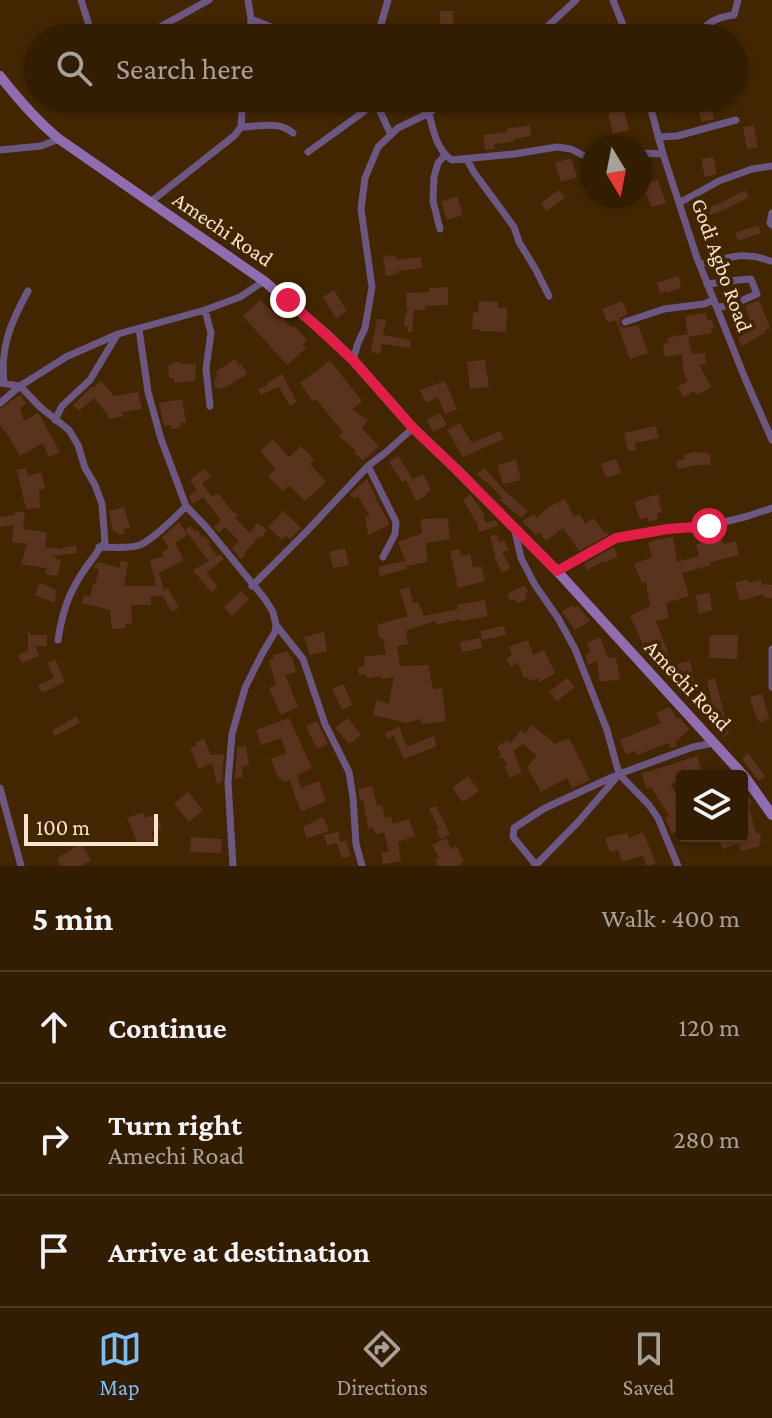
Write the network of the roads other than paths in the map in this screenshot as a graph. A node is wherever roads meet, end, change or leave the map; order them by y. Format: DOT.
graph roads {
  1 [pos="81,0"];
  2 [pos="209,0"];
  3 [pos="248,0"];
  4 [pos="388,0"];
  5 [pos="576,0"];
  6 [pos="613,0"];
  7 [pos="738,0"];
  8 [pos="251,19"];
  9 [pos="89,24"];
  10 [pos="165,24"];
  11 [pos="251,24"];
  12 [pos="264,24"];
  13 [pos="381,24"];
  14 [pos="550,24"];
  15 [pos="622,24"];
  16 [pos="707,24"];
  17 [pos="0,76"];
  18 [pos="24,104"];
  19 [pos="31,112"];
  20 [pos="242,112"];
  21 [pos="363,112"];
  22 [pos="380,112"];
  23 [pos="652,112"];
  24 [pos="429,113"];
  25 [pos="736,120"];
  26 [pos="241,127"];
  27 [pos="293,133"];
  28 [pos="391,135"];
  29 [pos="658,137"];
  30 [pos="59,139"];
  31 [pos="0,150"];
  32 [pos="308,152"];
  33 [pos="580,154"];
  34 [pos="652,154"];
  35 [pos="663,154"];
  36 [pos="445,155"];
  37 [pos="467,159"];
  38 [pos="772,166"];
  39 [pos="149,203"];
  40 [pos="679,203"];
  41 [pos="772,213"];
  42 [pos="772,225"];
  43 [pos="440,229"];
  44 [pos="770,261"];
  45 [pos="700,264"];
  46 [pos="264,281"];
  47 [pos="707,284"];
  48 [pos="28,291"];
  49 [pos="549,296"];
  50 [pos="715,304"];
  51 [pos="205,310"];
  52 [pos="625,322"];
  53 [pos="139,329"];
  54 [pos="118,334"];
  55 [pos="353,360"];
  56 [pos="2,383"];
  57 [pos="20,386"];
  58 [pos="0,403"];
  59 [pos="210,406"];
  60 [pos="55,420"];
  61 [pos="413,428"];
  62 [pos="772,440"];
  63 [pos="368,466"];
  64 [pos="186,506"];
  65 [pos="772,508"];
  66 [pos="515,531"];
  67 [pos="99,547"];
  68 [pos="383,557"];
  69 [pos="557,571"];
  70 [pos="252,586"];
  71 [pos="276,625"];
  72 [pos="58,640"];
  73 [pos="772,649"];
  74 [pos="772,687"];
  75 [pos="714,743"];
  76 [pos="619,774"];
  77 [pos="0,788"];
  78 [pos="772,815"];
  79 [pos="21,866"];
  80 [pos="233,866"];
  81 [pos="362,866"];
  82 [pos="536,866"];
  83 [pos="678,866"];
  1 -- 9 [label="street"];
  2 -- 10 [label="street"];
  3 -- 8 [label="street"];
  4 -- 13 [label="street"];
  5 -- 14 [label="street"];
  6 -- 15 [label="street"];
  7 -- 16 [label="street"];
  8 -- 11 [label="street"];
  8 -- 12 [label="street"];
  17 -- 18 [label="main road, Amechi Road"];
  19 -- 30 [label="main road, Amechi Road"];
  20 -- 26 [label="street"];
  21 -- 32 [label="street"];
  22 -- 28 [label="street"];
  23 -- 29 [label="street, Godi Agbo Road"];
  24 -- 28 [label="street"];
  24 -- 36 [label="street"];
  25 -- 29 [label="street"];
  26 -- 27 [label="street"];
  26 -- 39 [label="street"];
  28 -- 55 [label="street"];
  29 -- 35 [label="street, Godi Agbo Road"];
  30 -- 31 [label="street"];
  30 -- 39 [label="main road, Amechi Road"];
  33 -- 37 [label="street"];
  34 -- 35 [label="street"];
  35 -- 40 [label="street, Godi Agbo Road"];
  36 -- 37 [label="street"];
  36 -- 43 [label="street"];
  37 -- 49 [label="street"];
  38 -- 40 [label="street"];
  39 -- 46 [label="main road, Amechi Road"];
  40 -- 45 [label="street, Godi Agbo Road"];
  41 -- 42 [label="street"];
  44 -- 45 [label="street"];
  45 -- 47 [label="street, Godi Agbo Road"];
  46 -- 51 [label="street"];
  46 -- 55 [label="main road, Amechi Road"];
  47 -- 50 [label="street, Godi Agbo Road"];
  47 -- 50 [label="street"];
  48 -- 56 [label="street"];
  50 -- 52 [label="street"];
  50 -- 62 [label="street, Godi Agbo Road"];
  51 -- 53 [label="street"];
  51 -- 59 [label="street"];
  53 -- 54 [label="street"];
  53 -- 64 [label="street"];
  54 -- 57 [label="street"];
  54 -- 60 [label="street"];
  55 -- 61 [label="main road, Amechi Road"];
  56 -- 57 [label="street"];
  57 -- 58 [label="street"];
  57 -- 60 [label="street"];
  60 -- 67 [label="street"];
  61 -- 63 [label="street"];
  61 -- 66 [label="main road, Amechi Road"];
  63 -- 68 [label="street"];
  63 -- 70 [label="street"];
  64 -- 67 [label="street"];
  64 -- 70 [label="street"];
  65 -- 69 [label="street"];
  66 -- 69 [label="main road, Amechi Road"];
  66 -- 76 [label="street"];
  67 -- 72 [label="street"];
  69 -- 75 [label="main road, Amechi Road"];
  70 -- 71 [label="street"];
  71 -- 80 [label="street"];
  71 -- 81 [label="street"];
  73 -- 74 [label="street"];
  75 -- 76 [label="street"];
  75 -- 78 [label="main road, Amechi Road"];
  76 -- 82 [label="street"];
  76 -- 82 [label="street"];
  76 -- 83 [label="street"];
  77 -- 79 [label="street"];
}
